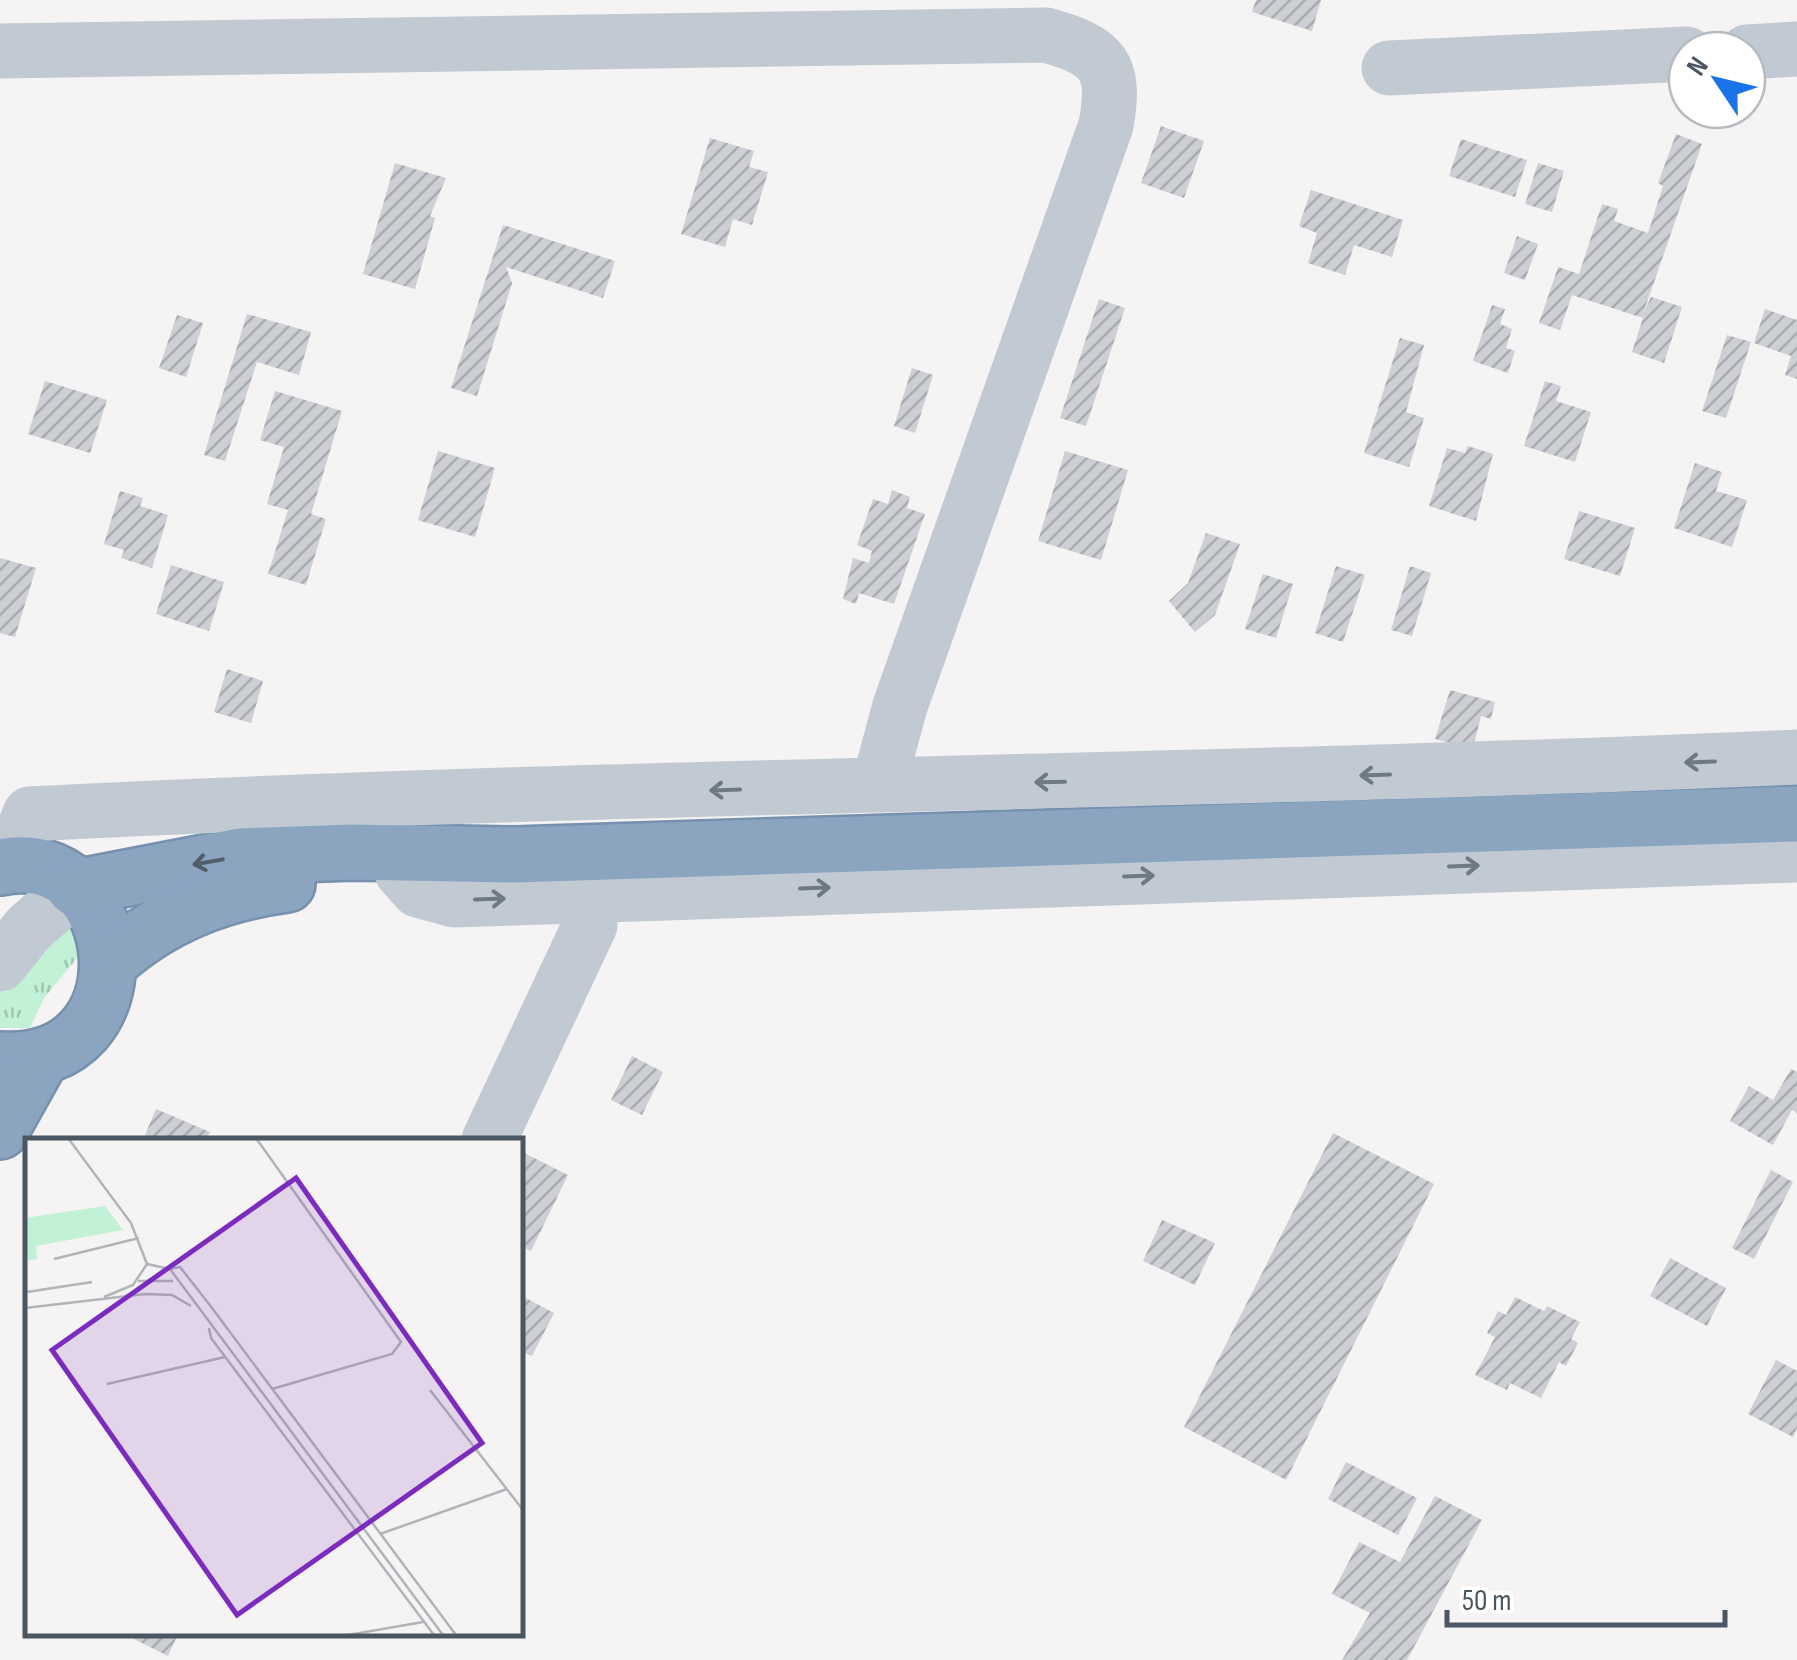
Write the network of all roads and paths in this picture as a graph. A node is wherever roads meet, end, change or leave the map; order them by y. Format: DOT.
graph roads {
  1 [pos="1797,50"];
  2 [pos="0,51"];
  3 [pos="1767,51"];
  4 [pos="1667,55"];
  5 [pos="1388,68"];
  6 [pos="1797,757"];
  7 [pos="880,784"];
  8 [pos="1797,814"];
  9 [pos="1646,839"];
  10 [pos="1797,855"];
  11 [pos="515,856"];
  12 [pos="5,866"];
  13 [pos="402,872"];
  14 [pos="75,888"];
  15 [pos="588,896"];
  16 [pos="110,962"];
  17 [pos="0,964"];
  18 [pos="21,1058"];
  19 [pos="0,1132"];
  20 [pos="490,1138"];
  1 -- 3 [label="street"];
  2 -- 7 [label="street"];
  4 -- 5 [label="street"];
  6 -- 7 [label="street, one-way"];
  7 -- 12 [label="street, one-way"];
  8 -- 9 [label="highway"];
  9 -- 10 [label="street"];
  9 -- 11 [label="highway"];
  15 -- 9 [label="street, one-way"];
  11 -- 13 [label="highway"];
  11 -- 14 [label="highway, one-way"];
  12 -- 14 [label="highway"];
  13 -- 15 [label="street, one-way"];
  13 -- 16 [label="highway"];
  14 -- 16 [label="highway"];
  14 -- 17 [label="street"];
  15 -- 20 [label="street"];
  16 -- 18 [label="highway"];
  18 -- 19 [label="highway"];
}
